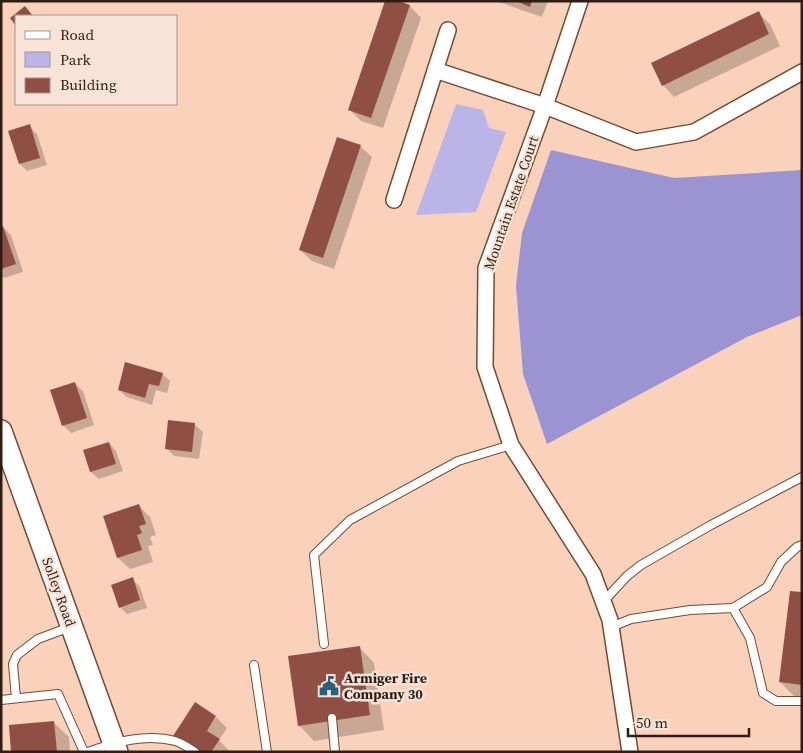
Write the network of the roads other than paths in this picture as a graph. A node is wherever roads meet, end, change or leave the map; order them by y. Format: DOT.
graph roads {
  1 [pos="580,1"];
  2 [pos="448,30"];
  3 [pos="435,70"];
  4 [pos="802,72"];
  5 [pos="545,106"];
  6 [pos="394,200"];
  7 [pos="1,432"];
  8 [pos="511,445"];
  9 [pos="802,477"];
  10 [pos="802,545"];
  11 [pos="603,602"];
  12 [pos="733,608"];
  13 [pos="610,624"];
  14 [pos="72,627"];
  15 [pos="324,644"];
  16 [pos="254,665"];
  17 [pos="16,698"];
  18 [pos="1,700"];
  19 [pos="802,701"];
  20 [pos="332,718"];
  21 [pos="116,747"];
  22 [pos="86,752"];
  23 [pos="195,752"];
  24 [pos="267,752"];
  25 [pos="335,752"];
  26 [pos="630,752"];
  1 -- 5 [label="street, Mountain Estate Court"];
  2 -- 3 [label="street"];
  3 -- 5 [label="street"];
  3 -- 6 [label="street"];
  4 -- 5 [label="street"];
  5 -- 8 [label="street, Mountain Estate Court"];
  7 -- 14 [label="main road, Solley Road"];
  8 -- 11 [label="street, Mountain Estate Court"];
  8 -- 15 [label="lane"];
  9 -- 11 [label="lane"];
  10 -- 12 [label="lane"];
  11 -- 13 [label="street, Mountain Estate Court"];
  12 -- 13 [label="lane"];
  12 -- 19 [label="lane"];
  13 -- 26 [label="street, Mountain Estate Court"];
  14 -- 17 [label="lane"];
  14 -- 21 [label="main road, Solley Road"];
  16 -- 24 [label="lane"];
  17 -- 18 [label="lane"];
  17 -- 22 [label="lane"];
  20 -- 25 [label="lane"];
  21 -- 22 [label="lane"];
  21 -- 23 [label="lane"];
}
